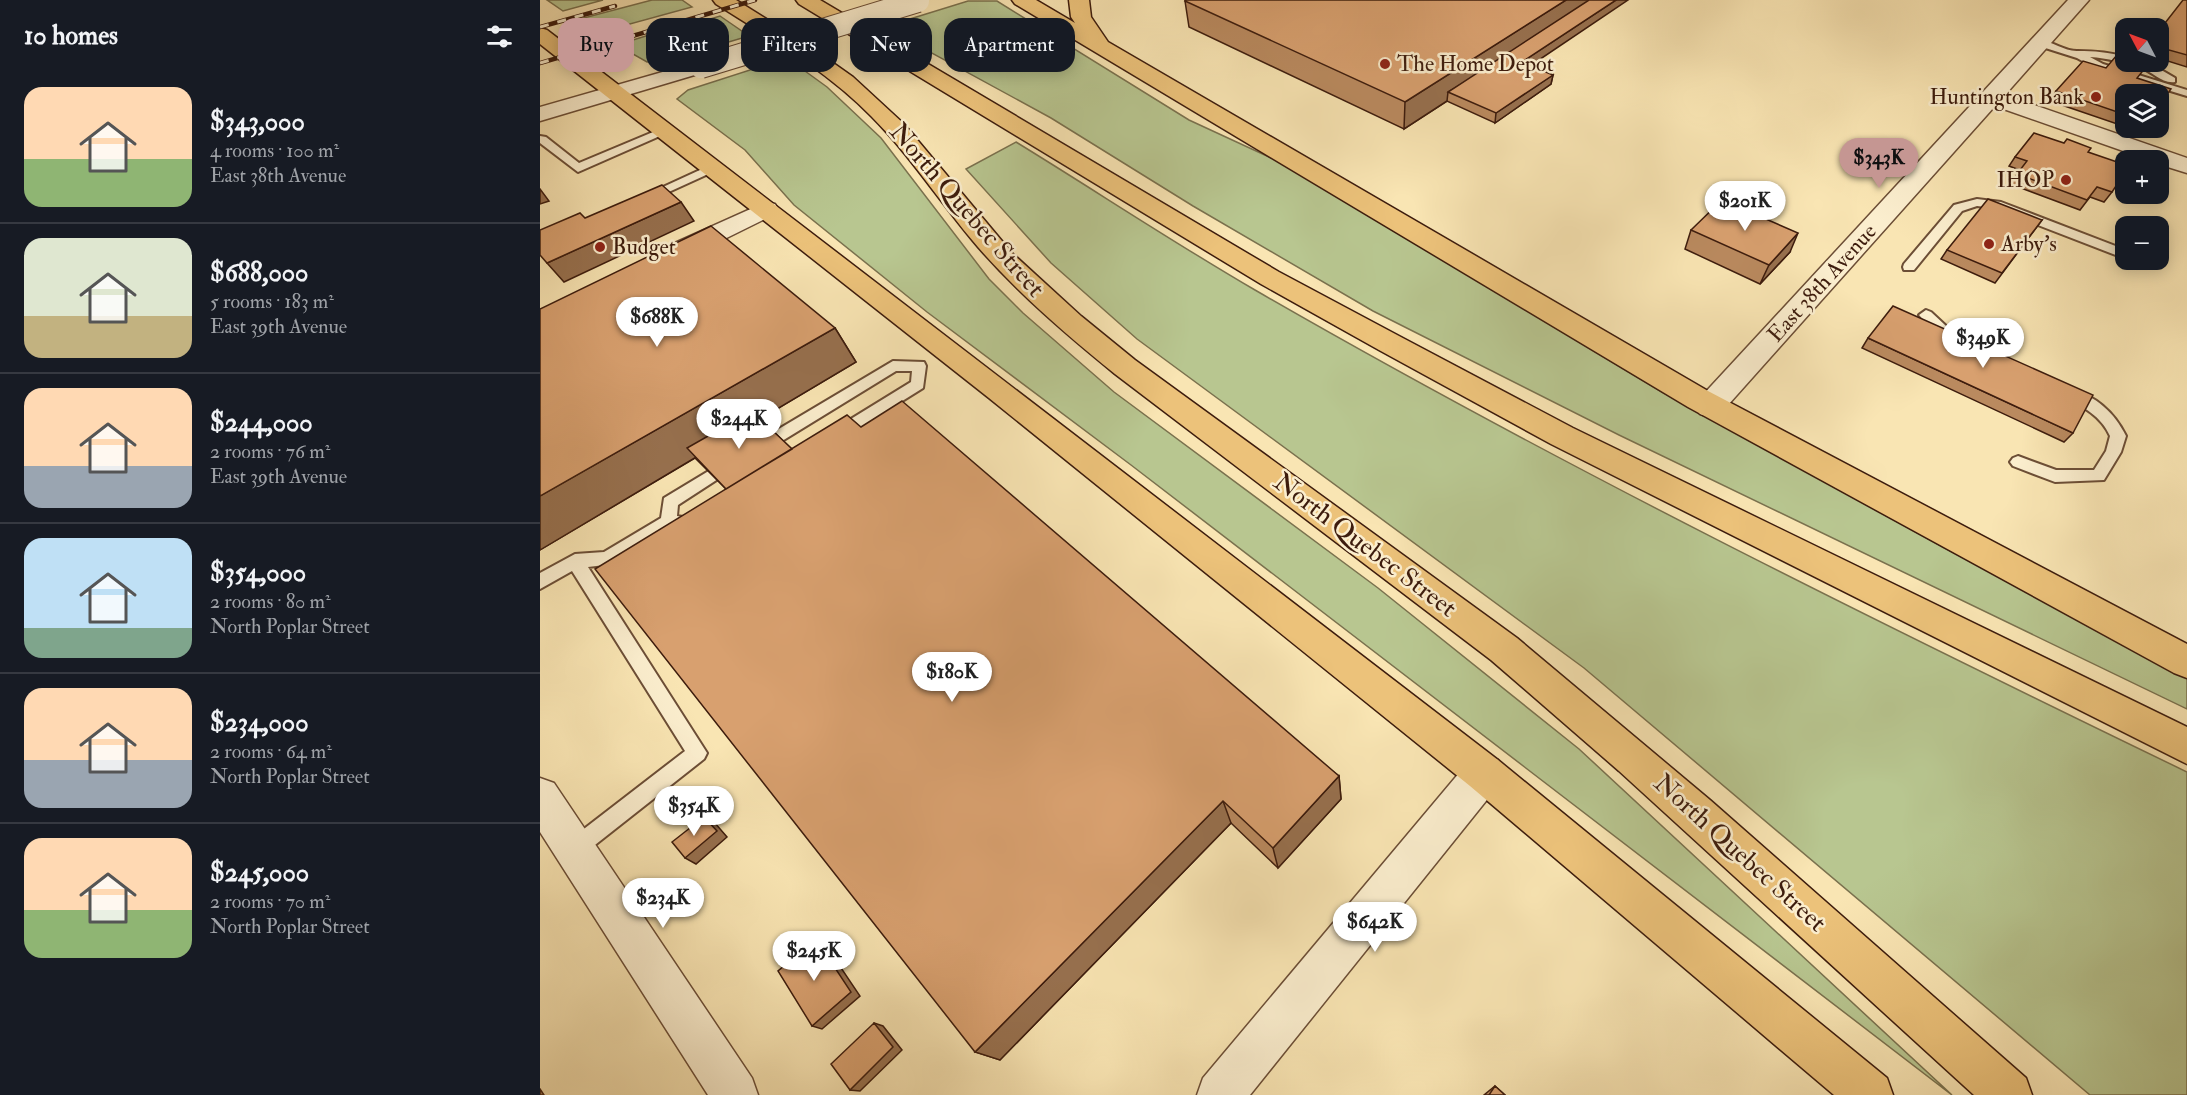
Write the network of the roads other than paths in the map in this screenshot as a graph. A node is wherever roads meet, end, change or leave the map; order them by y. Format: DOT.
graph roads {
  1 [pos="723,0"];
  2 [pos="806,0"];
  3 [pos="1022,0"];
  4 [pos="1079,0"];
  5 [pos="2079,0"];
  6 [pos="920,1"];
  7 [pos="540,34"];
  8 [pos="2040,43"];
  9 [pos="1101,46"];
  10 [pos="2068,52"];
  11 [pos="2082,53"];
  12 [pos="2115,57"];
  13 [pos="2157,72"];
  14 [pos="2171,80"];
  15 [pos="2187,86"];
  16 [pos="617,92"];
  17 [pos="2187,93"];
  18 [pos="1991,97"];
  19 [pos="2187,101"];
  20 [pos="540,114"];
  21 [pos="665,130"];
  22 [pos="540,138"];
  23 [pos="2187,166"];
  24 [pos="713,168"];
  25 [pos="637,202"];
  26 [pos="765,209"];
  27 [pos="2115,251"];
  28 [pos="658,262"];
  29 [pos="1909,267"];
  30 [pos="1926,315"];
  31 [pos="1972,350"];
  32 [pos="933,358"];
  33 [pos="2059,389"];
  34 [pos="1710,406"];
  35 [pos="777,437"];
  36 [pos="829,439"];
  37 [pos="2018,462"];
  38 [pos="712,475"];
  39 [pos="669,521"];
  40 [pos="693,523"];
  41 [pos="575,561"];
  42 [pos="540,582"];
  43 [pos="2187,662"];
  44 [pos="2187,746"];
  45 [pos="1484,773"];
  46 [pos="540,797"];
  47 [pos="574,849"];
  48 [pos="735,1095"];
  49 [pos="1220,1095"];
  50 [pos="1870,1095"];
  51 [pos="2009,1095"];
  1 -- 51 [label="main road, North Quebec Street"];
  2 -- 44 [label="main road"];
  3 -- 9 [label="main road"];
  4 -- 9 [label="main road"];
  5 -- 8 [label="street, East 38th Avenue"];
  6 -- 16 [label="street, bridge"];
  7 -- 16 [label="main road"];
  8 -- 10 [label="lane"];
  8 -- 18 [label="street, East 38th Avenue"];
  9 -- 34 [label="main road"];
  10 -- 11 [label="lane"];
  10 -- 17 [label="lane"];
  10 -- 19 [label="lane"];
  11 -- 12 [label="lane"];
  11 -- 14 [label="lane"];
  13 -- 14 [label="lane"];
  14 -- 15 [label="lane"];
  16 -- 20 [label="street"];
  16 -- 21 [label="main road"];
  18 -- 23 [label="street"];
  18 -- 34 [label="street, East 38th Avenue"];
  21 -- 22 [label="lane"];
  21 -- 24 [label="main road"];
  24 -- 25 [label="lane"];
  24 -- 26 [label="main road"];
  26 -- 28 [label="street"];
  26 -- 32 [label="main road"];
  27 -- 29 [label="lane"];
  30 -- 31 [label="lane"];
  32 -- 35 [label="lane"];
  32 -- 36 [label="lane"];
  32 -- 45 [label="main road"];
  33 -- 37 [label="lane"];
  34 -- 43 [label="main road"];
  38 -- 39 [label="lane"];
  39 -- 40 [label="lane"];
  39 -- 41 [label="lane"];
  41 -- 42 [label="lane"];
  41 -- 47 [label="lane"];
  45 -- 49 [label="street"];
  45 -- 50 [label="main road"];
  46 -- 47 [label="street"];
  47 -- 48 [label="street"];
}
